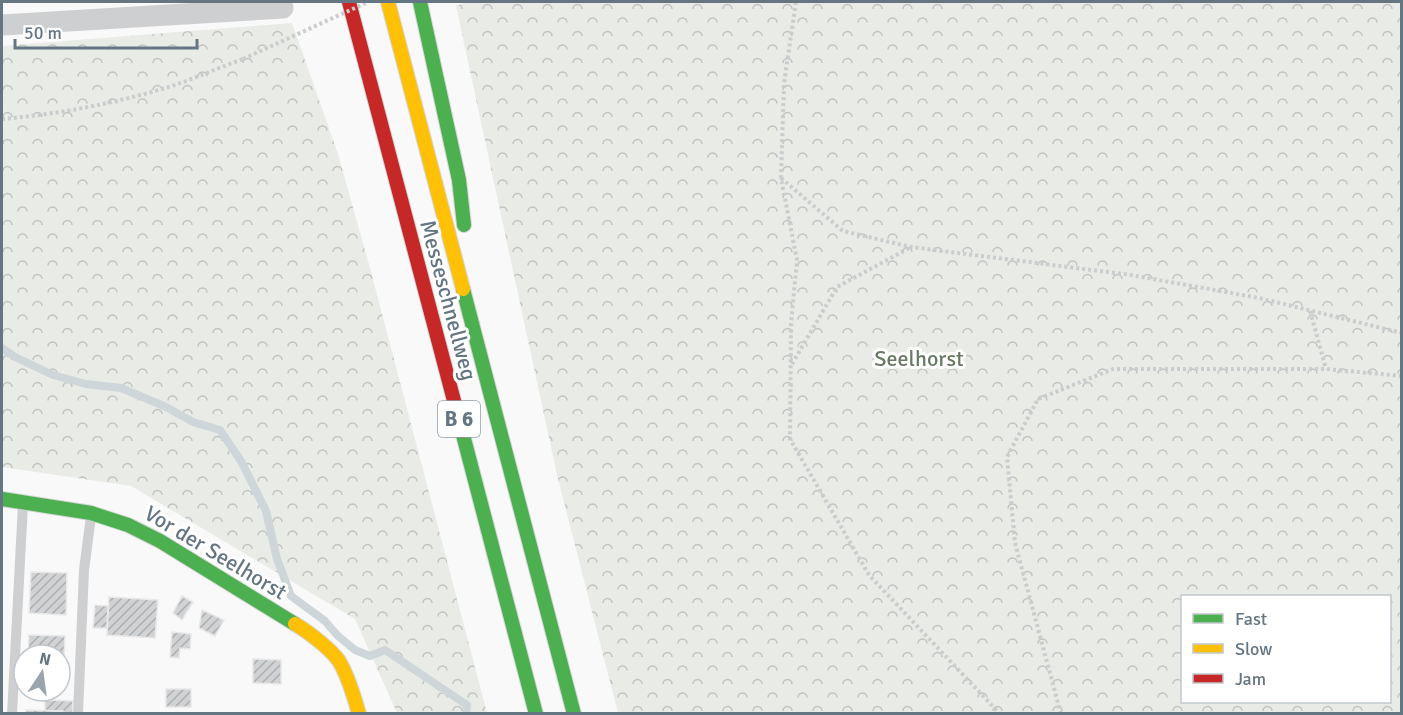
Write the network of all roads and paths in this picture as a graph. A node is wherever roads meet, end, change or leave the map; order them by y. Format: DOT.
graph roads {
  1 [pos="349,2"];
  2 [pos="368,2"];
  3 [pos="388,2"];
  4 [pos="420,2"];
  5 [pos="796,2"];
  6 [pos="283,8"];
  7 [pos="2,25"];
  8 [pos="346,44"];
  9 [pos="2,119"];
  10 [pos="382,125"];
  11 [pos="781,178"];
  12 [pos="911,247"];
  13 [pos="1310,310"];
  14 [pos="1401,333"];
  15 [pos="476,337"];
  16 [pos="792,364"];
  17 [pos="1326,369"];
  18 [pos="1401,376"];
  19 [pos="2,499"];
  20 [pos="23,501"];
  21 [pos="92,513"];
  22 [pos="12,714"];
  23 [pos="78,714"];
  24 [pos="359,714"];
  25 [pos="536,714"];
  26 [pos="574,714"];
  27 [pos="1000,714"];
  28 [pos="1061,714"];
  1 -- 10 [label="main road, Messeschnellweg"];
  2 -- 9 [label="path, bridge"];
  3 -- 15 [label="main road, Messeschnellweg"];
  4 -- 15 [label="main road, B 6"];
  5 -- 11 [label="path"];
  6 -- 7 [label="street"];
  8 -- 10 [label="main road, B 6"];
  10 -- 25 [label="main road, Messeschnellweg / B 6"];
  11 -- 12 [label="path"];
  11 -- 16 [label="path"];
  12 -- 13 [label="path"];
  12 -- 16 [label="path"];
  13 -- 14 [label="path"];
  13 -- 17 [label="path"];
  15 -- 26 [label="main road, Messeschnellweg / B 6"];
  16 -- 27 [label="path"];
  17 -- 18 [label="path"];
  17 -- 28 [label="path"];
  19 -- 20 [label="main road, Vor der Seelhorst"];
  20 -- 21 [label="main road, Vor der Seelhorst"];
  20 -- 22 [label="lane"];
  21 -- 23 [label="lane"];
  21 -- 24 [label="main road, Vor der Seelhorst"];
}
